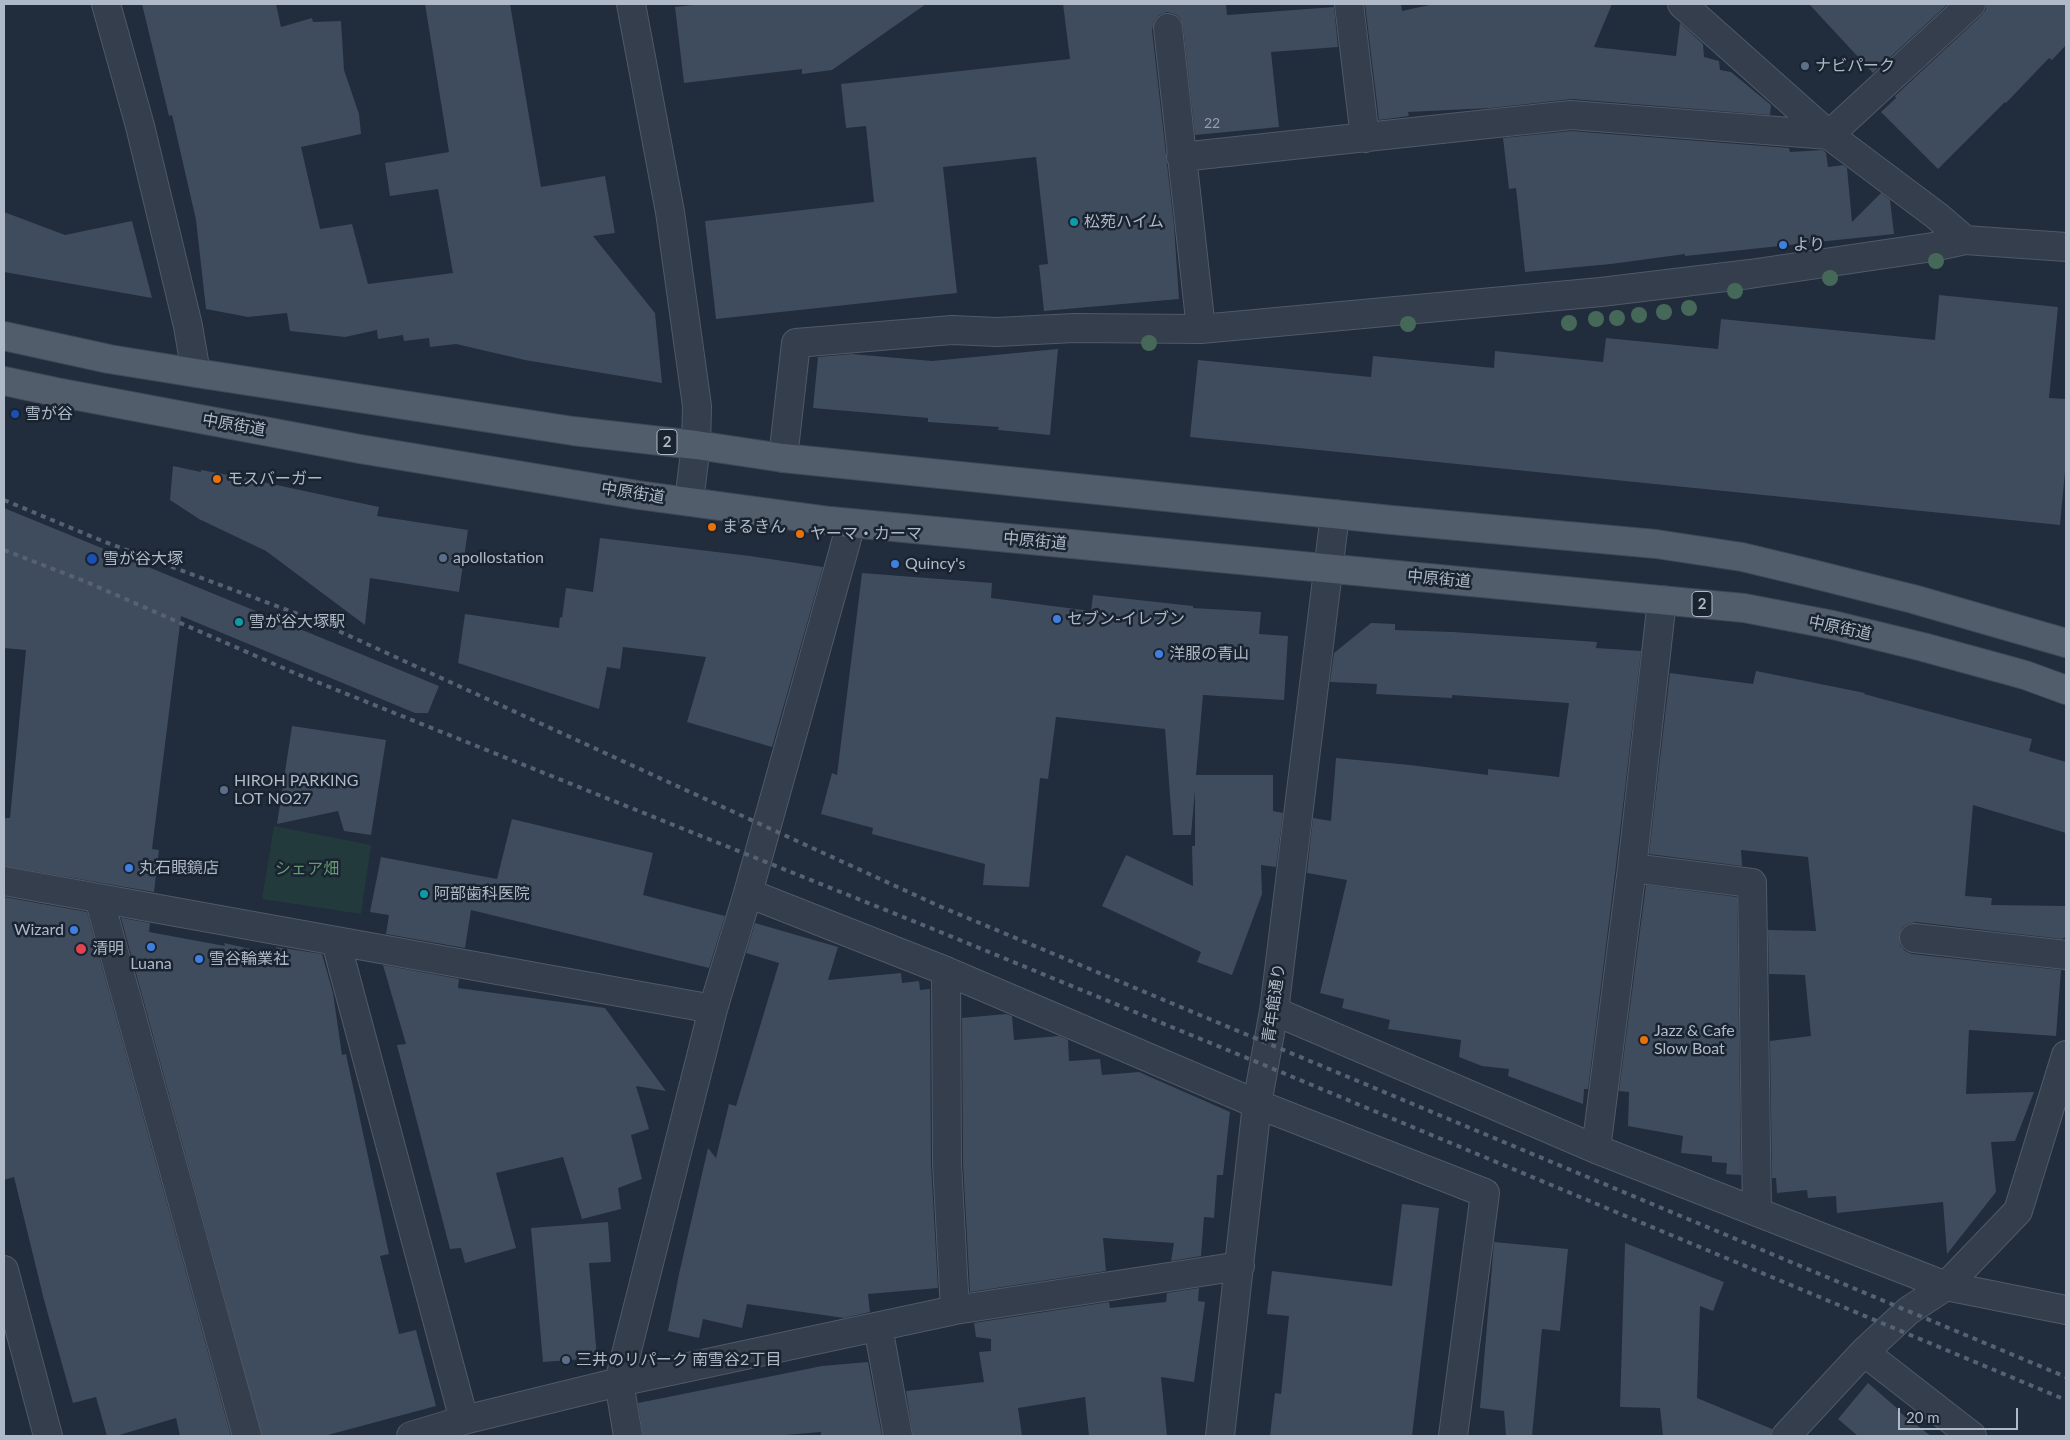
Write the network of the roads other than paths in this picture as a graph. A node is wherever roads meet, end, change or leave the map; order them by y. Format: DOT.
graph roads {
  1 [pos="106,4"];
  2 [pos="631,4"];
  3 [pos="1349,4"];
  4 [pos="1682,4"];
  5 [pos="1971,4"];
  6 [pos="1168,28"];
  7 [pos="1829,135"];
  8 [pos="1364,138"];
  9 [pos="1181,158"];
  10 [pos="1965,240"];
  11 [pos="2066,247"];
  12 [pos="1200,329"];
  13 [pos="4,336"];
  14 [pos="196,373"];
  15 [pos="4,381"];
  16 [pos="696,445"];
  17 [pos="783,458"];
  18 [pos="689,501"];
  19 [pos="1335,514"];
  20 [pos="851,524"];
  21 [pos="1328,570"];
  22 [pos="1662,600"];
  23 [pos="2066,644"];
  24 [pos="2066,690"];
  25 [pos="1632,868"];
  26 [pos="4,881"];
  27 [pos="748,894"];
  28 [pos="99,898"];
  29 [pos="1914,938"];
  30 [pos="336,942"];
  31 [pos="2066,954"];
  32 [pos="946,971"];
  33 [pos="713,1009"];
  34 [pos="1274,1011"];
  35 [pos="2066,1055"];
  36 [pos="1257,1104"];
  37 [pos="1596,1149"];
  38 [pos="1757,1212"];
  39 [pos="1240,1266"];
  40 [pos="4,1270"];
  41 [pos="1946,1286"];
  42 [pos="955,1310"];
  43 [pos="2066,1310"];
  44 [pos="10,1312"];
  45 [pos="878,1327"];
  46 [pos="1864,1352"];
  47 [pos="619,1382"];
  48 [pos="464,1420"];
  49 [pos="1453,1435"];
  50 [pos="48,1436"];
  51 [pos="247,1436"];
  52 [pos="411,1436"];
  53 [pos="628,1436"];
  54 [pos="898,1436"];
  55 [pos="1220,1436"];
  56 [pos="1786,1436"];
  57 [pos="1972,1436"];
  1 -- 14 [label="street"];
  2 -- 16 [label="street"];
  3 -- 8 [label="street"];
  4 -- 7 [label="street"];
  5 -- 7 [label="street"];
  6 -- 9 [label="street"];
  7 -- 8 [label="street"];
  7 -- 10 [label="street"];
  8 -- 9 [label="street"];
  9 -- 12 [label="street"];
  10 -- 11 [label="street"];
  10 -- 12 [label="street"];
  12 -- 17 [label="street"];
  13 -- 14 [label="main road, 2"];
  14 -- 16 [label="main road, 2"];
  15 -- 18 [label="main road, 中原街道 / 2"];
  16 -- 17 [label="main road, 2"];
  16 -- 18 [label="street"];
  17 -- 19 [label="main road, 2"];
  18 -- 20 [label="main road, 中原街道 / 2"];
  19 -- 21 [label="street, 青年館通り"];
  19 -- 23 [label="main road, 2"];
  20 -- 21 [label="main road, 中原街道 / 2"];
  20 -- 27 [label="street"];
  21 -- 22 [label="main road, 中原街道 / 2"];
  21 -- 34 [label="street, 青年館通り"];
  22 -- 24 [label="main road, 中原街道 / 2"];
  22 -- 25 [label="street"];
  25 -- 37 [label="street"];
  25 -- 38 [label="street"];
  26 -- 28 [label="street"];
  27 -- 32 [label="street"];
  27 -- 33 [label="street"];
  28 -- 30 [label="street"];
  28 -- 51 [label="street"];
  29 -- 31 [label="street"];
  30 -- 33 [label="street"];
  30 -- 48 [label="street"];
  32 -- 36 [label="street"];
  32 -- 42 [label="street"];
  33 -- 47 [label="street"];
  34 -- 36 [label="street, 青年館通り"];
  34 -- 37 [label="street"];
  35 -- 41 [label="street"];
  36 -- 39 [label="street, 青年館通り"];
  36 -- 49 [label="street"];
  37 -- 38 [label="street"];
  38 -- 41 [label="street"];
  39 -- 42 [label="street"];
  39 -- 55 [label="street, 青年館通り"];
  40 -- 44 [label="street"];
  41 -- 43 [label="street"];
  41 -- 46 [label="street"];
  42 -- 45 [label="street"];
  44 -- 50 [label="street"];
  45 -- 47 [label="street"];
  45 -- 54 [label="street"];
  46 -- 56 [label="street"];
  46 -- 57 [label="street"];
  47 -- 48 [label="street"];
  47 -- 53 [label="street"];
  48 -- 52 [label="street"];
}
